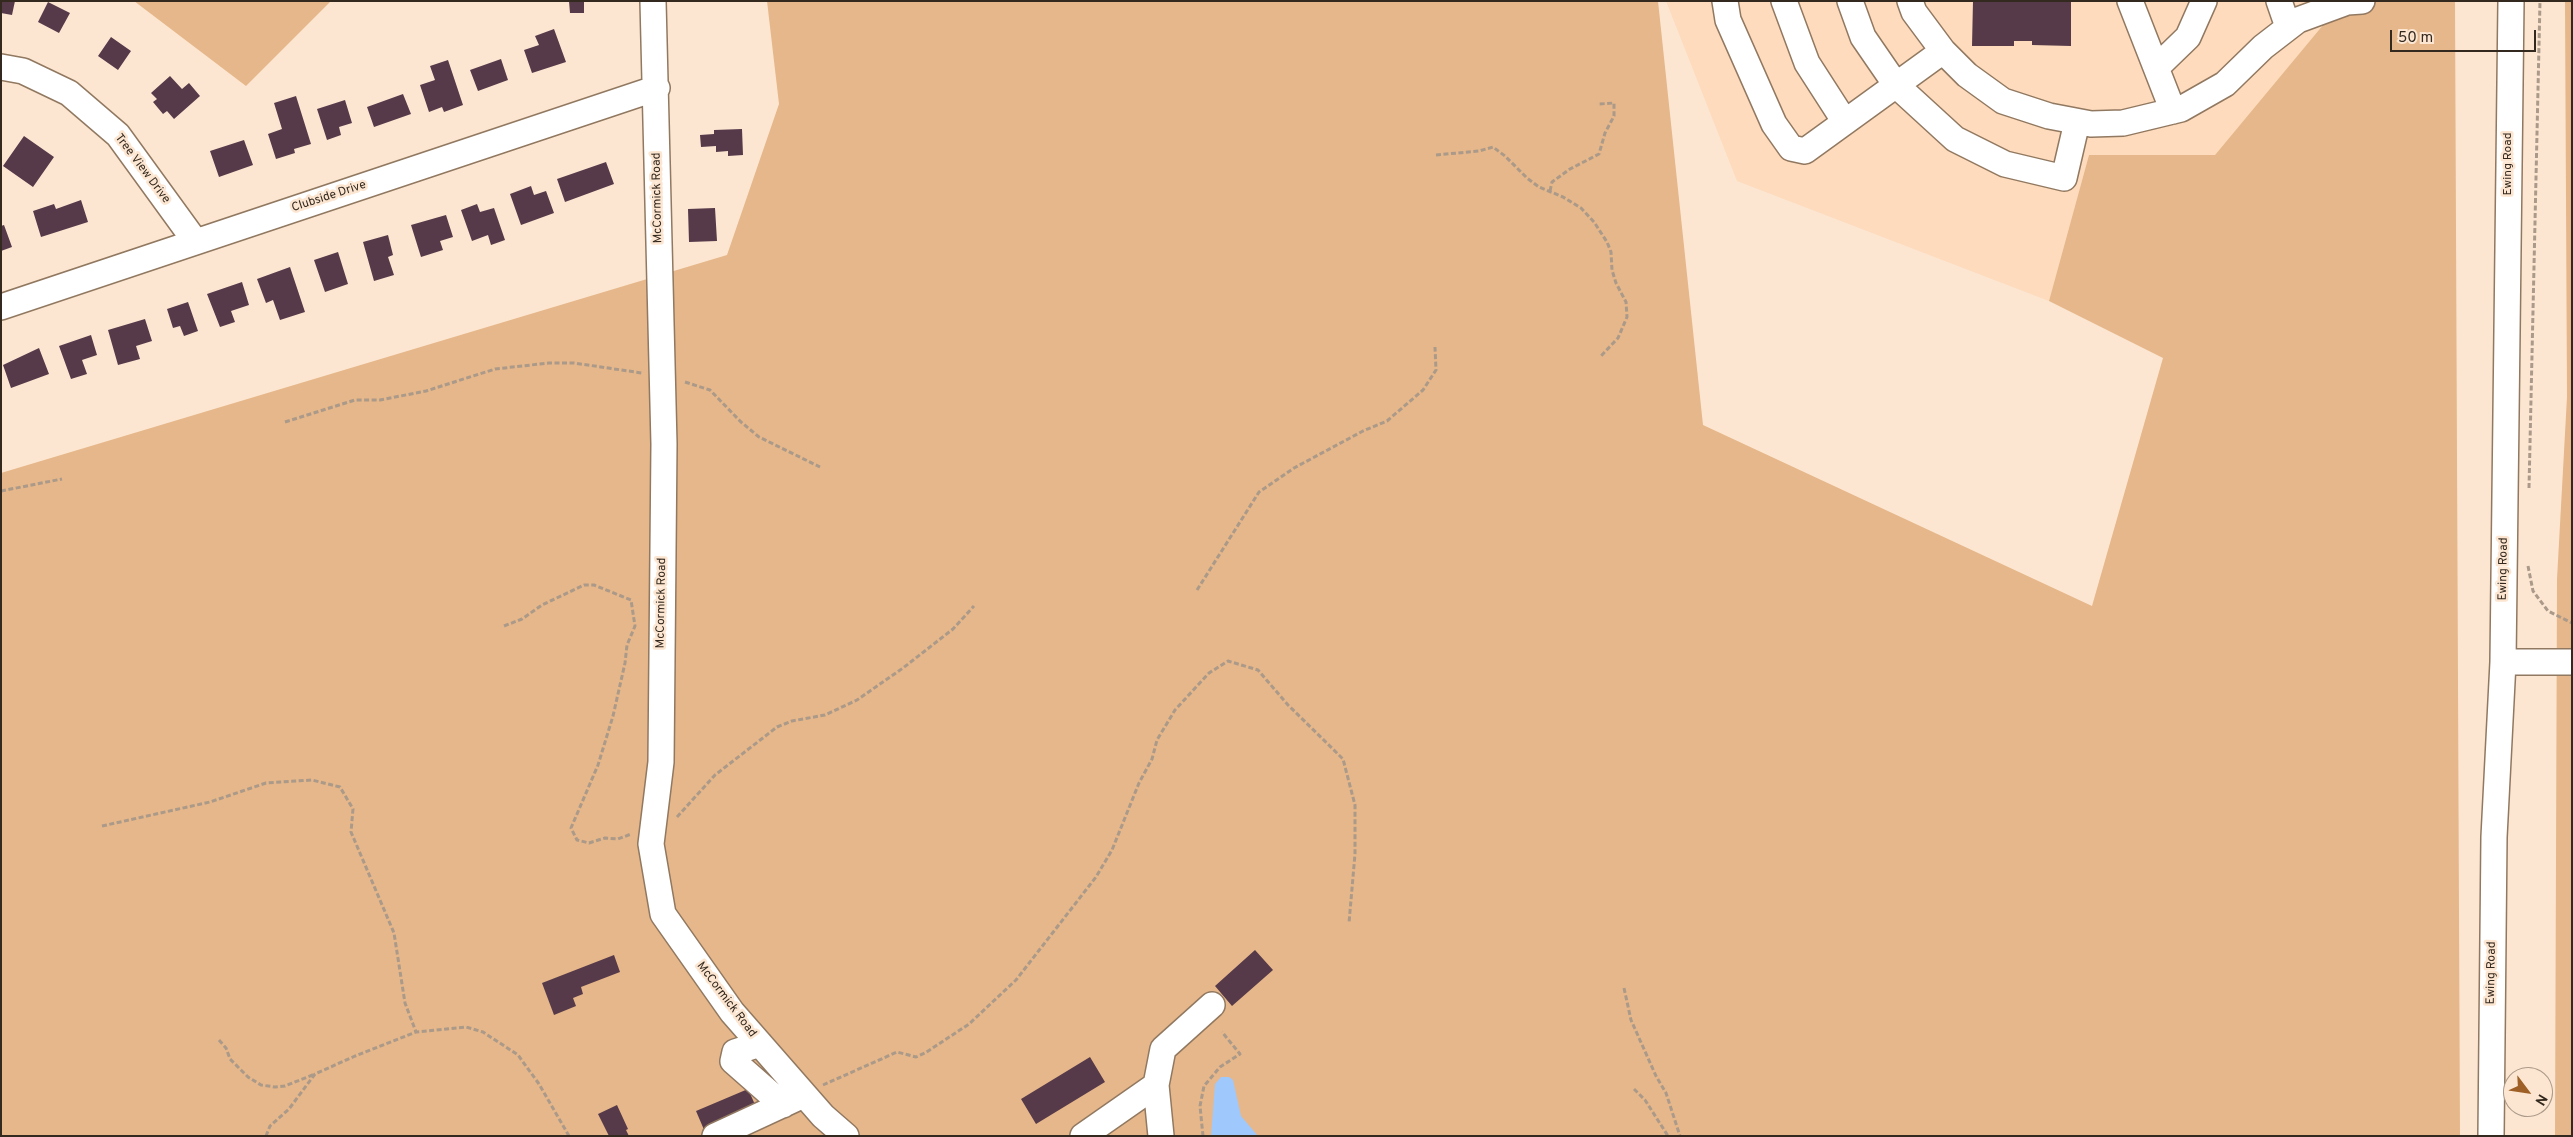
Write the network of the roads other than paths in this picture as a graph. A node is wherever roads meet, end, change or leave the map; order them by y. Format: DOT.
graph roads {
  1 [pos="653,1"];
  2 [pos="1725,1"];
  3 [pos="1784,1"];
  4 [pos="1850,1"];
  5 [pos="1910,1"];
  6 [pos="2130,1"];
  7 [pos="2204,1"];
  8 [pos="2279,1"];
  9 [pos="2362,1"];
  10 [pos="2511,1"];
  11 [pos="2288,27"];
  12 [pos="1943,51"];
  13 [pos="1,67"];
  14 [pos="2157,67"];
  15 [pos="1896,85"];
  16 [pos="657,88"];
  17 [pos="2173,111"];
  18 [pos="1845,122"];
  19 [pos="2077,122"];
  20 [pos="196,241"];
  21 [pos="1,307"];
  22 [pos="2503,662"];
  23 [pos="2572,662"];
  24 [pos="1212,1005"];
  25 [pos="1156,1085"];
  26 [pos="794,1100"];
  27 [pos="715,1136"];
  28 [pos="846,1136"];
  29 [pos="1083,1136"];
  30 [pos="1161,1136"];
  31 [pos="2491,1136"];
  1 -- 16 [label="street, McCormick Road"];
  2 -- 18 [label="street"];
  3 -- 18 [label="street"];
  4 -- 15 [label="street"];
  5 -- 12 [label="street"];
  6 -- 14 [label="street"];
  7 -- 14 [label="street"];
  8 -- 11 [label="street"];
  9 -- 11 [label="street"];
  10 -- 22 [label="street, Ewing Road"];
  11 -- 17 [label="street"];
  12 -- 15 [label="street"];
  12 -- 19 [label="street"];
  13 -- 20 [label="street, Tree View Drive"];
  14 -- 17 [label="street"];
  15 -- 18 [label="street"];
  15 -- 19 [label="street"];
  16 -- 20 [label="street, Clubside Drive"];
  16 -- 26 [label="street, McCormick Road"];
  17 -- 19 [label="street"];
  20 -- 21 [label="street, Clubside Drive"];
  22 -- 23 [label="street"];
  22 -- 31 [label="street, Ewing Road"];
  24 -- 25 [label="street"];
  25 -- 29 [label="street"];
  25 -- 30 [label="street"];
  26 -- 27 [label="street"];
  26 -- 28 [label="street, McCormick Road"];
}
